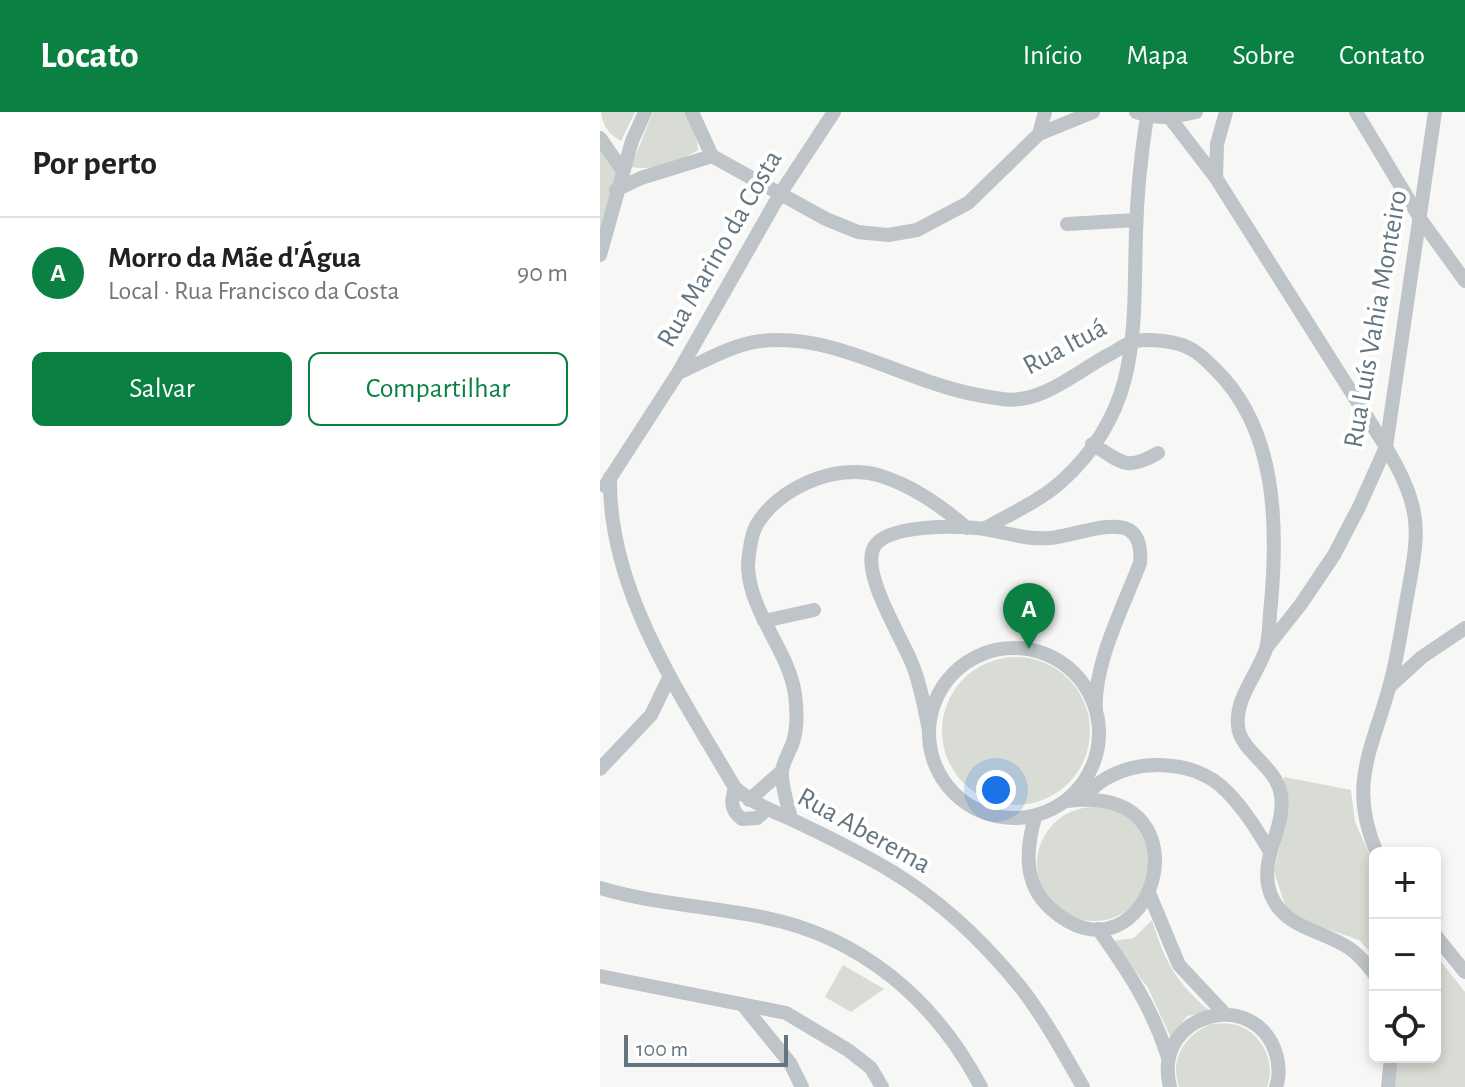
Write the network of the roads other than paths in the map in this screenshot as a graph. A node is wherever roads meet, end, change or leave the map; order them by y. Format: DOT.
graph roads {
  1 [pos="645,112"];
  2 [pos="692,112"];
  3 [pos="834,112"];
  4 [pos="1045,112"];
  5 [pos="1093,112"];
  6 [pos="1196,112"];
  7 [pos="1226,112"];
  8 [pos="1356,112"];
  9 [pos="1435,112"];
  10 [pos="1141,114"];
  11 [pos="1170,118"];
  12 [pos="1039,134"];
  13 [pos="600,138"];
  14 [pos="712,156"];
  15 [pos="623,171"];
  16 [pos="641,178"];
  17 [pos="1216,178"];
  18 [pos="616,190"];
  19 [pos="780,194"];
  20 [pos="1136,220"];
  21 [pos="1421,220"];
  22 [pos="1067,224"];
  23 [pos="600,255"];
  24 [pos="1465,281"];
  25 [pos="1133,341"];
  26 [pos="678,373"];
  27 [pos="1092,444"];
  28 [pos="1386,447"];
  29 [pos="1158,453"];
  30 [pos="610,477"];
  31 [pos="600,493"];
  32 [pos="967,528"];
  33 [pos="984,529"];
  34 [pos="814,610"];
  35 [pos="764,621"];
  36 [pos="1465,628"];
  37 [pos="1266,647"];
  38 [pos="670,676"];
  39 [pos="1389,687"];
  40 [pos="1096,711"];
  41 [pos="929,731"];
  42 [pos="600,769"];
  43 [pos="782,771"];
  44 [pos="735,788"];
  45 [pos="749,800"];
  46 [pos="1074,800"];
  47 [pos="767,809"];
  48 [pos="1035,817"];
  49 [pos="791,819"];
  50 [pos="1375,847"];
  51 [pos="1269,850"];
  52 [pos="600,888"];
  53 [pos="1149,893"];
  54 [pos="1098,929"];
  55 [pos="1441,942"];
  56 [pos="1369,967"];
  57 [pos="1465,972"];
  58 [pos="600,976"];
  59 [pos="742,1004"];
  60 [pos="1225,1014"];
  61 [pos="1168,1057"];
  62 [pos="1390,1063"];
  63 [pos="802,1087"];
  64 [pos="882,1087"];
  65 [pos="981,1087"];
  66 [pos="1083,1087"];
  67 [pos="1170,1087"];
  68 [pos="1276,1087"];
  69 [pos="1388,1087"];
  1 -- 15 [label="street"];
  2 -- 14 [label="street"];
  3 -- 19 [label="street, Rua Marino da Costa"];
  4 -- 12 [label="street"];
  5 -- 12 [label="street"];
  6 -- 11 [label="street"];
  7 -- 17 [label="street"];
  8 -- 21 [label="street"];
  9 -- 21 [label="street, Rua Luís Vahia Monteiro"];
  10 -- 11 [label="street"];
  10 -- 20 [label="street"];
  11 -- 17 [label="street"];
  12 -- 19 [label="street"];
  13 -- 15 [label="street"];
  14 -- 16 [label="street"];
  14 -- 19 [label="street"];
  15 -- 16 [label="street"];
  15 -- 18 [label="street"];
  16 -- 18 [label="street"];
  17 -- 28 [label="street"];
  18 -- 23 [label="street"];
  19 -- 26 [label="street, Rua Marino da Costa"];
  20 -- 22 [label="street"];
  20 -- 25 [label="street"];
  21 -- 24 [label="street"];
  21 -- 28 [label="street, Rua Luís Vahia Monteiro"];
  25 -- 26 [label="street, Rua Ituá"];
  25 -- 27 [label="street"];
  25 -- 37 [label="street, Rua Ituá"];
  26 -- 30 [label="street"];
  27 -- 29 [label="street"];
  27 -- 33 [label="street"];
  28 -- 37 [label="street, Rua Luís Vahia Monteiro"];
  28 -- 39 [label="street"];
  30 -- 31 [label="street"];
  30 -- 38 [label="street, Rua Aberema"];
  32 -- 33 [label="street"];
  32 -- 35 [label="street"];
  32 -- 41 [label="street"];
  33 -- 40 [label="street"];
  34 -- 35 [label="street"];
  35 -- 43 [label="street"];
  36 -- 39 [label="street"];
  37 -- 51 [label="street, Rua Ituá"];
  38 -- 42 [label="street"];
  38 -- 44 [label="street, Rua Aberema"];
  39 -- 50 [label="street"];
  40 -- 41 [label="street"];
  40 -- 46 [label="street"];
  41 -- 48 [label="street"];
  43 -- 45 [label="street"];
  43 -- 49 [label="street"];
  44 -- 45 [label="street, Rua Aberema"];
  44 -- 47 [label="street, Rua Aberema"];
  45 -- 47 [label="street, Rua Aberema"];
  46 -- 48 [label="street"];
  46 -- 51 [label="street"];
  46 -- 53 [label="street"];
  47 -- 49 [label="street, Rua Aberema"];
  48 -- 54 [label="street"];
  49 -- 66 [label="street, Rua Aberema"];
  51 -- 56 [label="street, Rua Ituá"];
  52 -- 65 [label="street"];
  53 -- 54 [label="street"];
  53 -- 60 [label="street"];
  54 -- 61 [label="street"];
  55 -- 57 [label="street"];
  58 -- 59 [label="street"];
  59 -- 63 [label="street"];
  59 -- 64 [label="street"];
  60 -- 61 [label="street"];
  60 -- 68 [label="street"];
  61 -- 67 [label="street"];
  62 -- 69 [label="street"];
}
